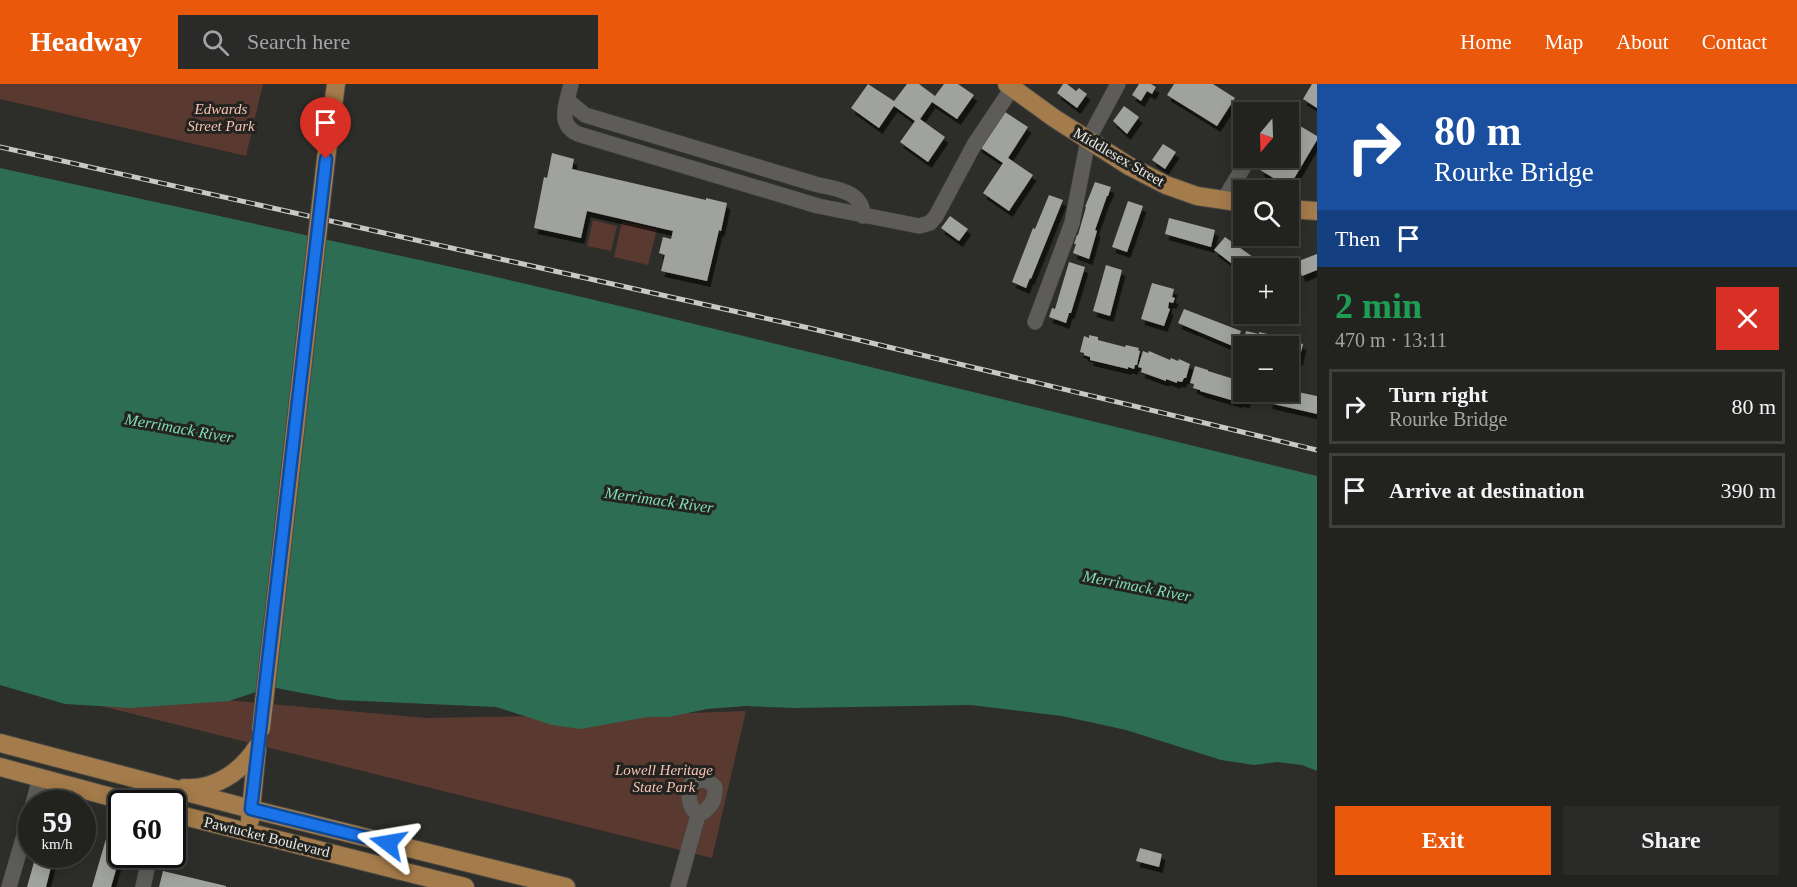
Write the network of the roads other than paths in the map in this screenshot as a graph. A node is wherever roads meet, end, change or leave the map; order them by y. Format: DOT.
graph roads {
  1 [pos="336,84"];
  2 [pos="571,84"];
  3 [pos="1118,84"];
  4 [pos="1009,86"];
  5 [pos="1088,140"];
  6 [pos="1243,168"];
  7 [pos="1222,201"];
  8 [pos="1233,202"];
  9 [pos="1299,210"];
  10 [pos="1317,211"];
  11 [pos="1035,322"];
  12 [pos="259,738"];
  13 [pos="0,743"];
  14 [pos="0,767"];
  15 [pos="40,778"];
  16 [pos="152,783"];
  17 [pos="37,790"];
  18 [pos="108,796"];
  19 [pos="251,809"];
  20 [pos="698,815"];
  21 [pos="186,816"];
  22 [pos="249,832"];
  23 [pos="18,855"];
  24 [pos="147,868"];
  25 [pos="9,887"];
  26 [pos="143,887"];
  27 [pos="465,887"];
  28 [pos="566,887"];
  29 [pos="678,887"];
  1 -- 12 [label="main road, bridge"];
  2 -- 4 [label="street"];
  3 -- 5 [label="street"];
  4 -- 5 [label="main road, Middlesex Street"];
  5 -- 7 [label="main road, Middlesex Street"];
  5 -- 11 [label="street"];
  6 -- 7 [label="street"];
  7 -- 8 [label="main road, Middlesex Street"];
  9 -- 10 [label="main road"];
  12 -- 16 [label="main road"];
  12 -- 19 [label="main road"];
  13 -- 16 [label="main road, Pawtucket Boulevard"];
  14 -- 15 [label="main road"];
  15 -- 17 [label="street"];
  15 -- 18 [label="main road"];
  16 -- 19 [label="main road, Pawtucket Boulevard"];
  19 -- 22 [label="main road"];
  19 -- 28 [label="main road, Pawtucket Boulevard"];
  20 -- 29 [label="street"];
  21 -- 22 [label="main road, Pawtucket Boulevard"];
  22 -- 27 [label="main road, Pawtucket Boulevard"];
  23 -- 25 [label="street"];
  24 -- 26 [label="street"];
}
